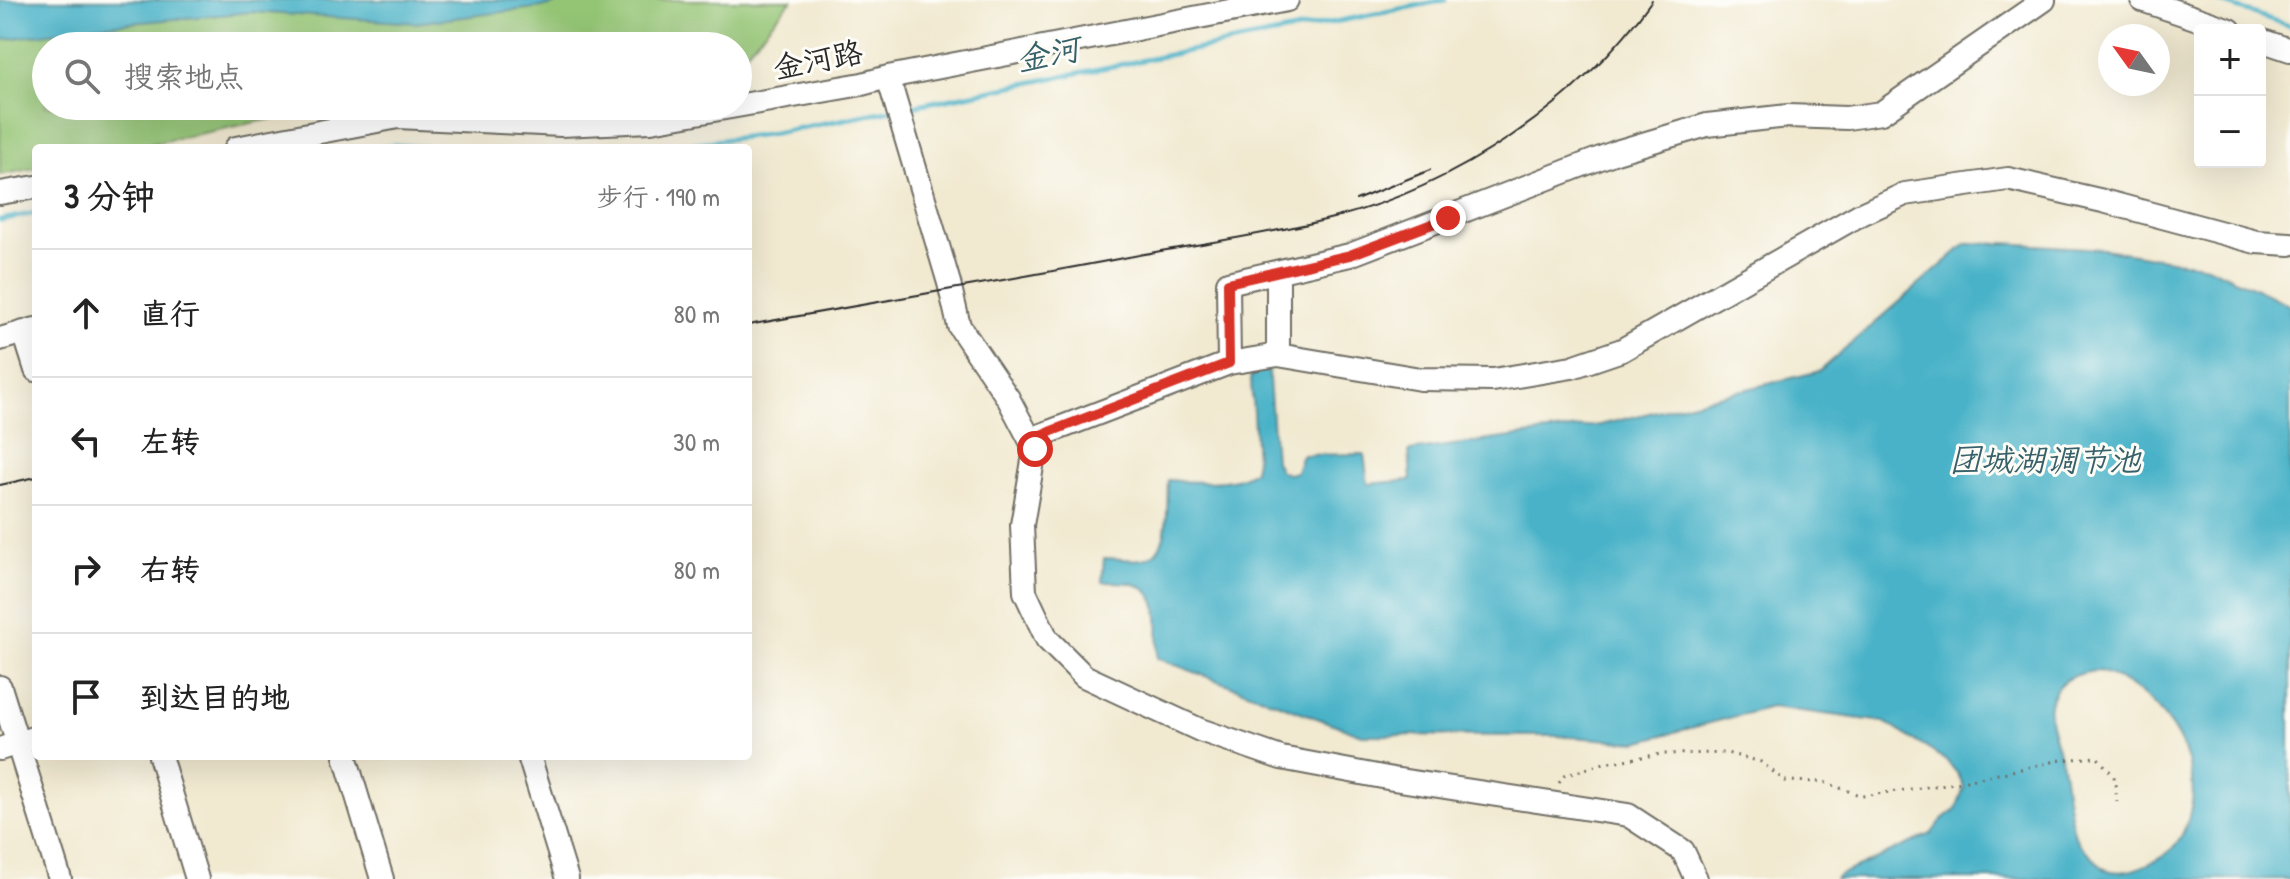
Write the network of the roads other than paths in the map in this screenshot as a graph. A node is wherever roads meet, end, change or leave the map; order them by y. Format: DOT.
graph roads {
  1 [pos="1287,0"];
  2 [pos="2044,0"];
  3 [pos="2142,0"];
  4 [pos="2212,24"];
  5 [pos="2266,42"];
  6 [pos="2290,50"];
  7 [pos="890,85"];
  8 [pos="752,103"];
  9 [pos="382,120"];
  10 [pos="459,120"];
  11 [pos="657,120"];
  12 [pos="257,144"];
  13 [pos="32,188"];
  14 [pos="0,193"];
  15 [pos="2290,244"];
  16 [pos="1278,273"];
  17 [pos="30,330"];
  18 [pos="0,339"];
  19 [pos="1278,355"];
  20 [pos="1229,363"];
  21 [pos="1031,439"];
  22 [pos="0,687"];
  23 [pos="18,743"];
  24 [pos="161,760"];
  25 [pos="346,760"];
  26 [pos="530,760"];
  27 [pos="60,879"];
  28 [pos="197,879"];
  29 [pos="382,879"];
  30 [pos="567,879"];
  31 [pos="1696,879"];
  1 -- 7 [label="street, 金河路"];
  2 -- 16 [label="street"];
  3 -- 4 [label="street"];
  5 -- 6 [label="street"];
  7 -- 8 [label="street, 金河路"];
  7 -- 21 [label="street"];
  9 -- 12 [label="street, 金河路"];
  10 -- 11 [label="street, 金河路"];
  13 -- 14 [label="street"];
  15 -- 19 [label="street"];
  16 -- 19 [label="street"];
  16 -- 20 [label="street"];
  17 -- 18 [label="street"];
  19 -- 20 [label="street"];
  20 -- 21 [label="street"];
  21 -- 31 [label="street"];
  22 -- 23 [label="street"];
  23 -- 27 [label="street"];
  24 -- 28 [label="street"];
  25 -- 29 [label="street"];
  26 -- 30 [label="street"];
}
